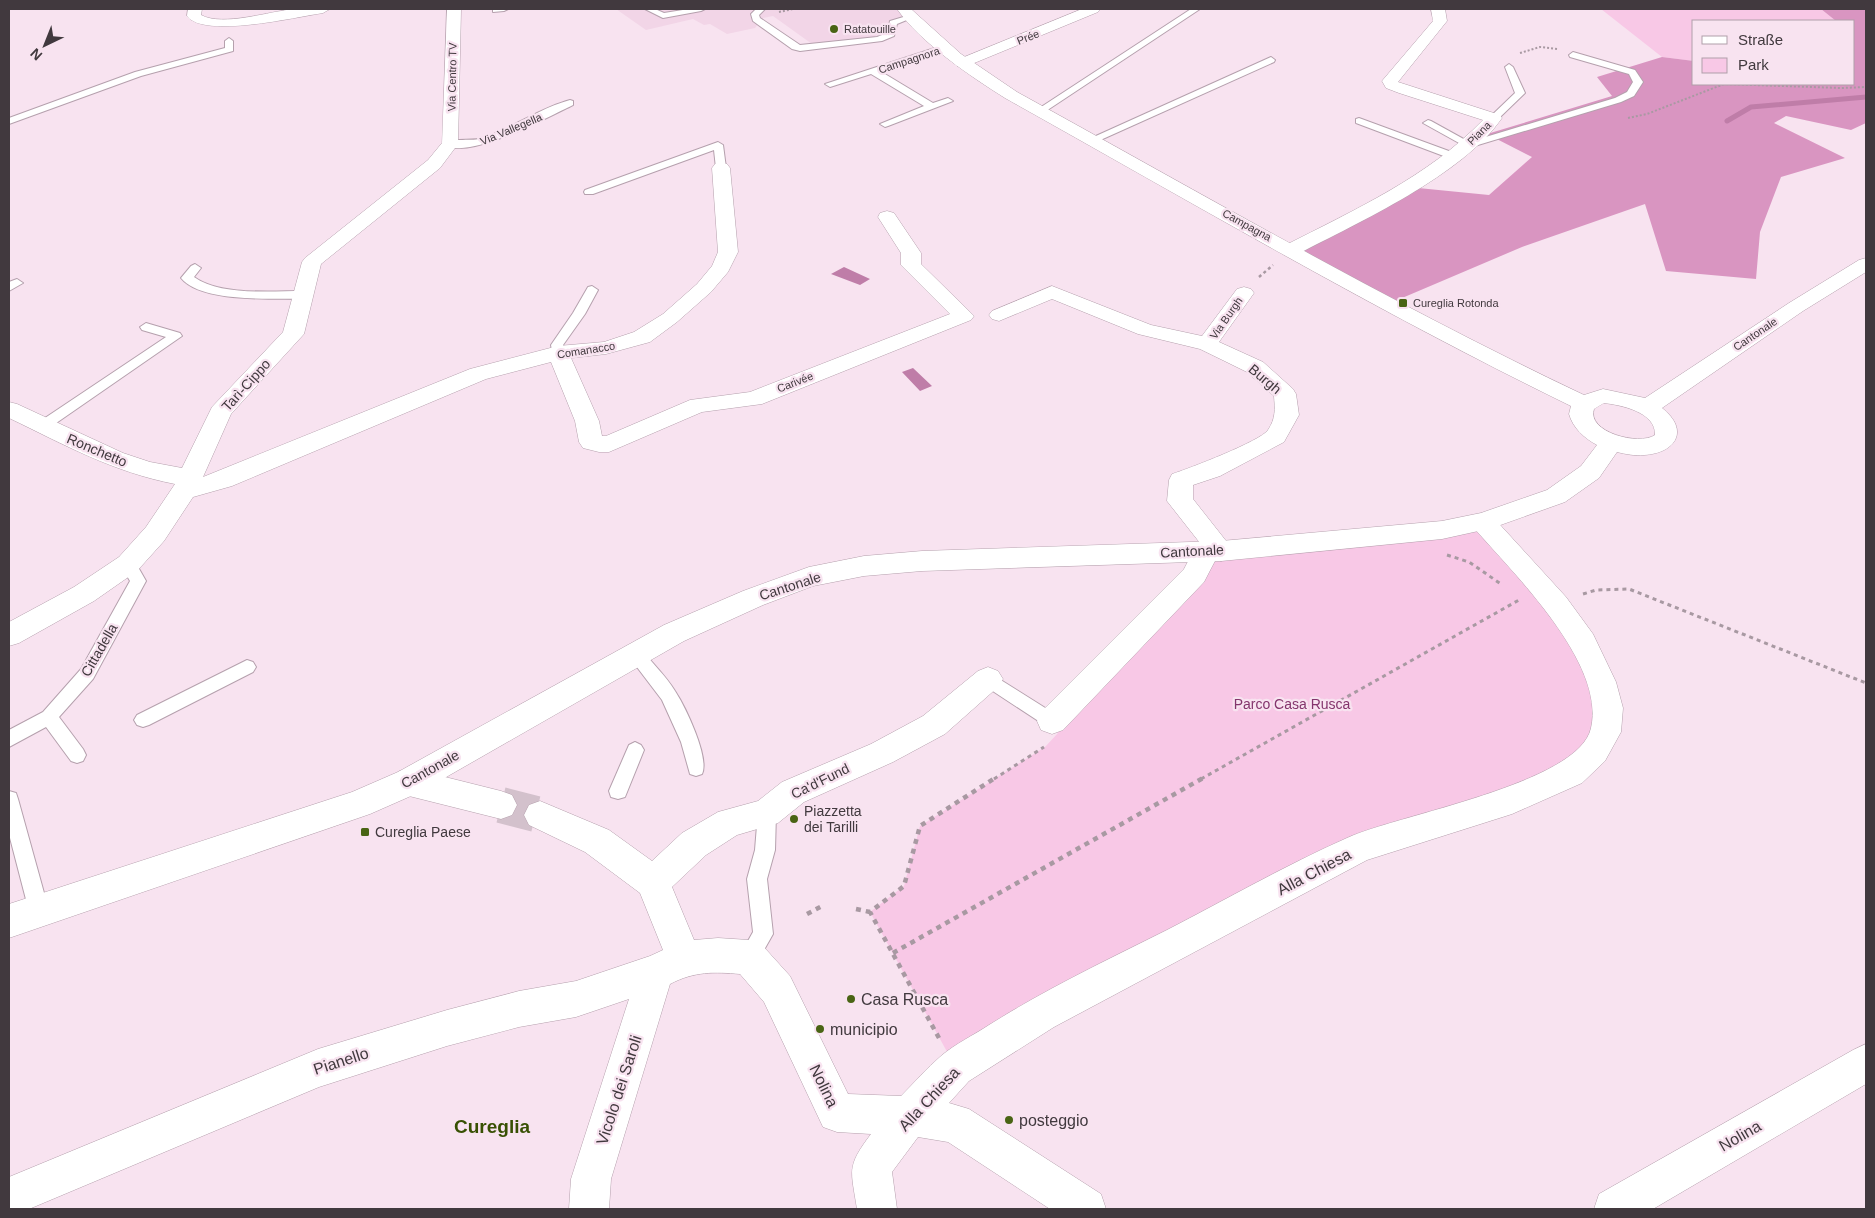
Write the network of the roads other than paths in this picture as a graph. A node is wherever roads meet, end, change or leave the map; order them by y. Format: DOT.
graph roads {
  1 [pos="195,9"];
  2 [pos="323,9"];
  3 [pos="454,9"];
  4 [pos="649,9"];
  5 [pos="701,9"];
  6 [pos="761,9"];
  7 [pos="1093,9"];
  8 [pos="1196,9"];
  9 [pos="1438,9"];
  10 [pos="907,13"];
  11 [pos="229,41"];
  12 [pos="944,48"];
  13 [pos="1573,55"];
  14 [pos="1271,60"];
  15 [pos="962,62"];
  16 [pos="1509,67"];
  17 [pos="873,71"];
  18 [pos="830,84"];
  19 [pos="948,101"];
  20 [pos="570,104"];
  21 [pos="932,107"];
  22 [pos="1040,111"];
  23 [pos="1494,118"];
  24 [pos="9,121"];
  25 [pos="1359,121"];
  26 [pos="885,124"];
  27 [pos="1428,124"];
  28 [pos="1092,140"];
  29 [pos="450,144"];
  30 [pos="1468,145"];
  31 [pos="1453,156"];
  32 [pos="722,168"];
  33 [pos="589,192"];
  34 [pos="886,217"];
  35 [pos="1291,250"];
  36 [pos="1866,264"];
  37 [pos="195,268"];
  38 [pos="592,290"];
  39 [pos="1244,293"];
  40 [pos="303,295"];
  41 [pos="999,314"];
  42 [pos="146,327"];
  43 [pos="1207,344"];
  44 [pos="558,353"];
  45 [pos="1583,403"];
  46 [pos="1646,408"];
  47 [pos="9,409"];
  48 [pos="44,425"];
  49 [pos="1611,442"];
  50 [pos="187,485"];
  51 [pos="1483,522"];
  52 [pos="1213,551"];
  53 [pos="128,564"];
  54 [pos="9,635"];
  55 [pos="635,654"];
  56 [pos="247,667"];
  57 [pos="988,679"];
  58 [pos="49,717"];
  59 [pos="143,720"];
  60 [pos="1052,721"];
  61 [pos="9,739"];
  62 [pos="635,750"];
  63 [pos="77,755"];
  64 [pos="696,768"];
  65 [pos="409,782"];
  66 [pos="618,791"];
  67 [pos="9,799"];
  68 [pos="501,805"];
  69 [pos="767,813"];
  70 [pos="540,815"];
  71 [pos="653,882"];
  72 [pos="39,911"];
  73 [pos="9,921"];
  74 [pos="750,957"];
  75 [pos="670,965"];
  76 [pos="1866,1063"];
  77 [pos="909,1116"];
  78 [pos="9,1197"];
  79 [pos="589,1209"];
  80 [pos="877,1209"];
  81 [pos="1086,1209"];
  82 [pos="1614,1209"];
  1 -- 2 [label="street"];
  3 -- 29 [label="street, Via Centro TV"];
  4 -- 5 [label="lane"];
  6 -- 10 [label="lane"];
  7 -- 15 [label="street, Prée"];
  8 -- 22 [label="lane"];
  9 -- 23 [label="street, Piana"];
  10 -- 12 [label="street, Campagna"];
  11 -- 24 [label="lane"];
  12 -- 15 [label="street, Campagna"];
  12 -- 17 [label="lane, Campagnora"];
  13 -- 30 [label="lane"];
  14 -- 28 [label="lane"];
  15 -- 22 [label="street, Campagna"];
  16 -- 23 [label="lane"];
  17 -- 18 [label="lane, Campagnora"];
  17 -- 21 [label="lane, Campagnora"];
  19 -- 21 [label="lane"];
  20 -- 29 [label="lane, Via Vallegella"];
  21 -- 26 [label="lane"];
  22 -- 28 [label="street, Campagna"];
  23 -- 30 [label="street, Piana"];
  25 -- 31 [label="lane"];
  27 -- 30 [label="lane"];
  28 -- 35 [label="street, Campagna"];
  29 -- 40 [label="street, Tarì-Cippo"];
  30 -- 31 [label="street, Piana"];
  31 -- 35 [label="street, Piana"];
  32 -- 33 [label="lane, Comanacco"];
  32 -- 44 [label="street, Comanacco"];
  34 -- 44 [label="street, Carivée"];
  35 -- 45 [label="street, Campagna"];
  36 -- 46 [label="street, Cantonale"];
  37 -- 40 [label="lane"];
  38 -- 44 [label="lane"];
  39 -- 43 [label="street, Via Burgh"];
  40 -- 50 [label="street, Tarì-Cippo"];
  41 -- 43 [label="street, Burgh"];
  42 -- 48 [label="lane"];
  43 -- 52 [label="street, Burgh"];
  44 -- 50 [label="street, Comanacco"];
  45 -- 46 [label="street"];
  45 -- 49 [label="street"];
  46 -- 49 [label="street"];
  47 -- 48 [label="street, Ronchetto"];
  48 -- 50 [label="street, Ronchetto"];
  49 -- 51 [label="street, Cantonale"];
  50 -- 53 [label="street, Tarì-Cippo"];
  51 -- 52 [label="street, Cantonale"];
  51 -- 77 [label="street, Alla Chiesa"];
  52 -- 55 [label="street, Cantonale"];
  52 -- 60 [label="street"];
  53 -- 54 [label="street, Tarì-Cippo"];
  53 -- 58 [label="lane, Cittadella"];
  55 -- 64 [label="lane"];
  55 -- 65 [label="street, Cantonale"];
  56 -- 59 [label="lane"];
  57 -- 60 [label="lane"];
  57 -- 69 [label="street, Ca'd'Fund"];
  58 -- 61 [label="lane, Cittadella"];
  58 -- 63 [label="lane"];
  62 -- 66 [label="lane"];
  65 -- 68 [label="street"];
  65 -- 72 [label="street, Cantonale"];
  67 -- 72 [label="lane"];
  69 -- 71 [label="street, Ca'd'Fund"];
  69 -- 74 [label="lane"];
  70 -- 71 [label="street"];
  71 -- 75 [label="street"];
  72 -- 73 [label="street, Cantonale"];
  74 -- 75 [label="street"];
  74 -- 77 [label="street, Nolina"];
  75 -- 78 [label="street, Pianello"];
  75 -- 79 [label="street, Vicolo dei Saroli"];
  76 -- 82 [label="street, Nolina"];
  77 -- 80 [label="street, Alla Chiesa"];
  77 -- 81 [label="street, Nolina"];
}
